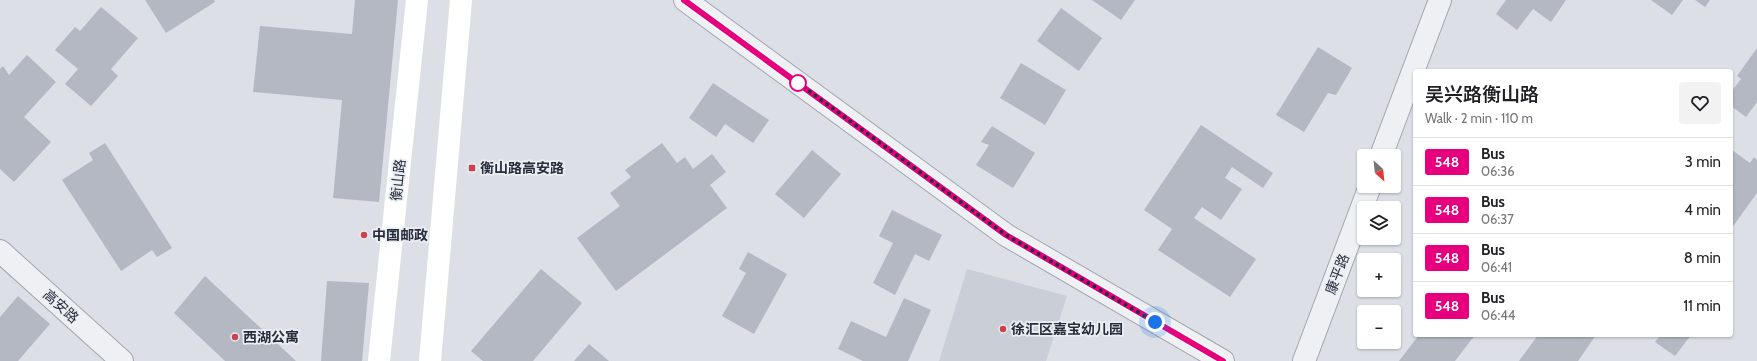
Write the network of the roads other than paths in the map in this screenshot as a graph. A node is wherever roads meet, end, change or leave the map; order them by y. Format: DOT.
graph roads {
  1 [pos="417,0"];
  2 [pos="462,0"];
  3 [pos="684,0"];
  4 [pos="1440,0"];
  5 [pos="1414,69"];
  6 [pos="1413,71"];
  7 [pos="1384,149"];
  8 [pos="1367,193"];
  9 [pos="0,251"];
  10 [pos="122,361"];
  11 [pos="379,361"];
  12 [pos="430,361"];
  13 [pos="1223,361"];
  14 [pos="1304,361"];
  1 -- 11 [label="main road, 衡山路"];
  2 -- 12 [label="main road"];
  3 -- 13 [label="street"];
  4 -- 5 [label="street"];
  6 -- 7 [label="street"];
  8 -- 14 [label="street, 康平路"];
  9 -- 10 [label="street, 高安路"];
}
